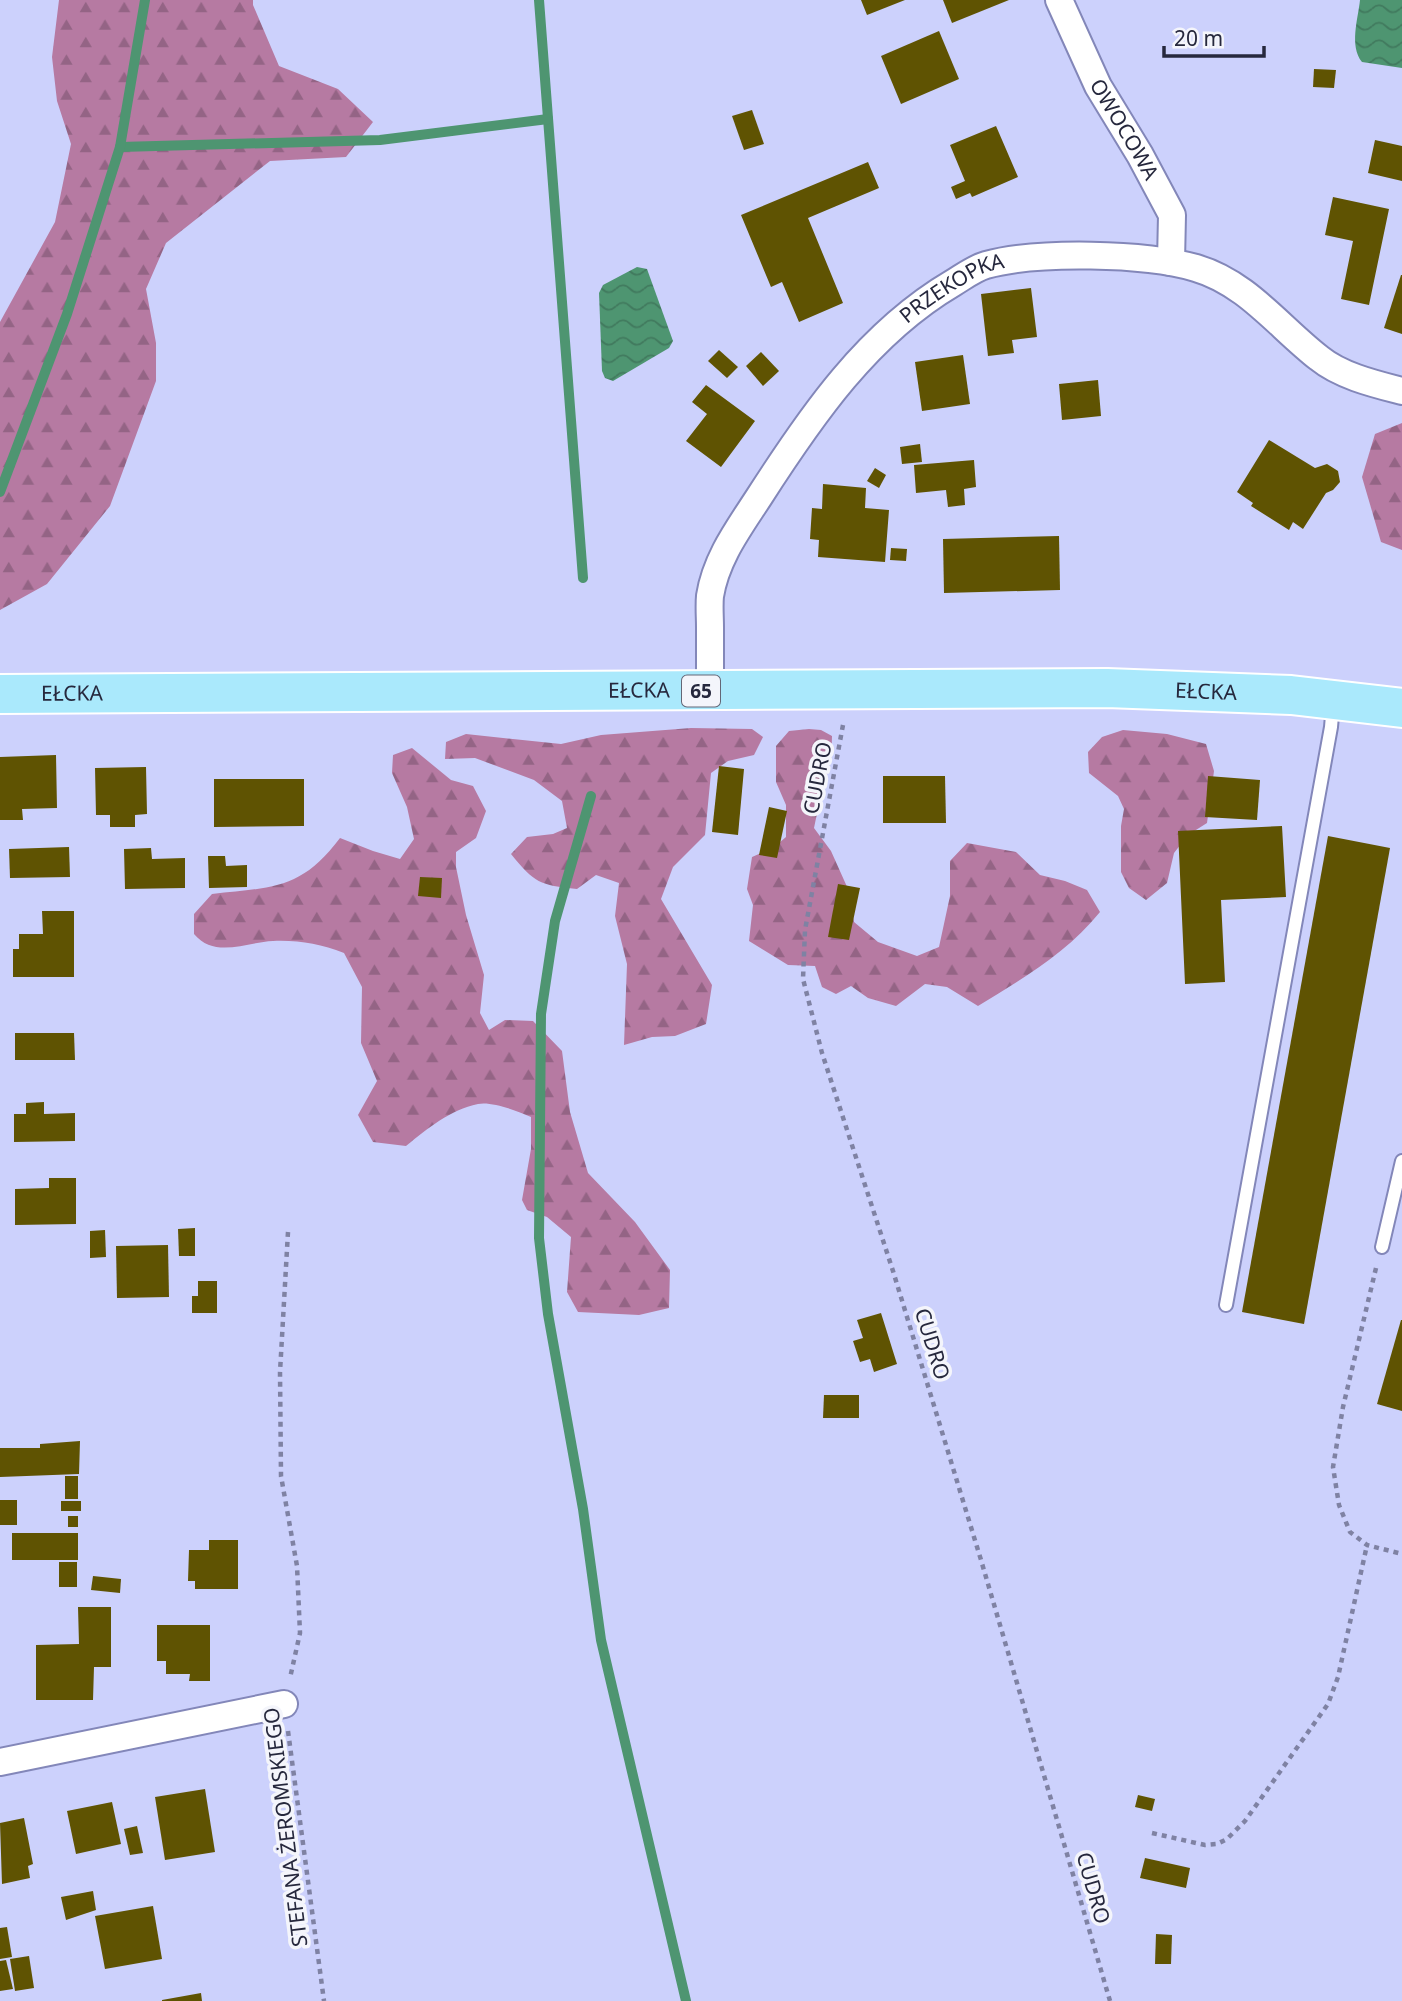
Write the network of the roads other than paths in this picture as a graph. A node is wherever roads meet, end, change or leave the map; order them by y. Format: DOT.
graph roads {
  1 [pos="1059,0"];
  2 [pos="1171,262"];
  3 [pos="1402,391"];
  4 [pos="710,691"];
  5 [pos="0,694"];
  6 [pos="1333,700"];
  7 [pos="1402,708"];
  8 [pos="1402,1161"];
  9 [pos="1382,1247"];
  10 [pos="1226,1305"];
  11 [pos="284,1704"];
  12 [pos="0,1762"];
  1 -- 2 [label="street, OWOCOWA"];
  2 -- 3 [label="street, PRZEKOPKA"];
  2 -- 4 [label="street, PRZEKOPKA"];
  4 -- 5 [label="main road, EŁCKA / 65"];
  4 -- 6 [label="main road, EŁCKA / 65"];
  6 -- 7 [label="main road, EŁCKA / 65"];
  6 -- 10 [label="lane"];
  8 -- 9 [label="lane"];
  11 -- 12 [label="street"];
}
